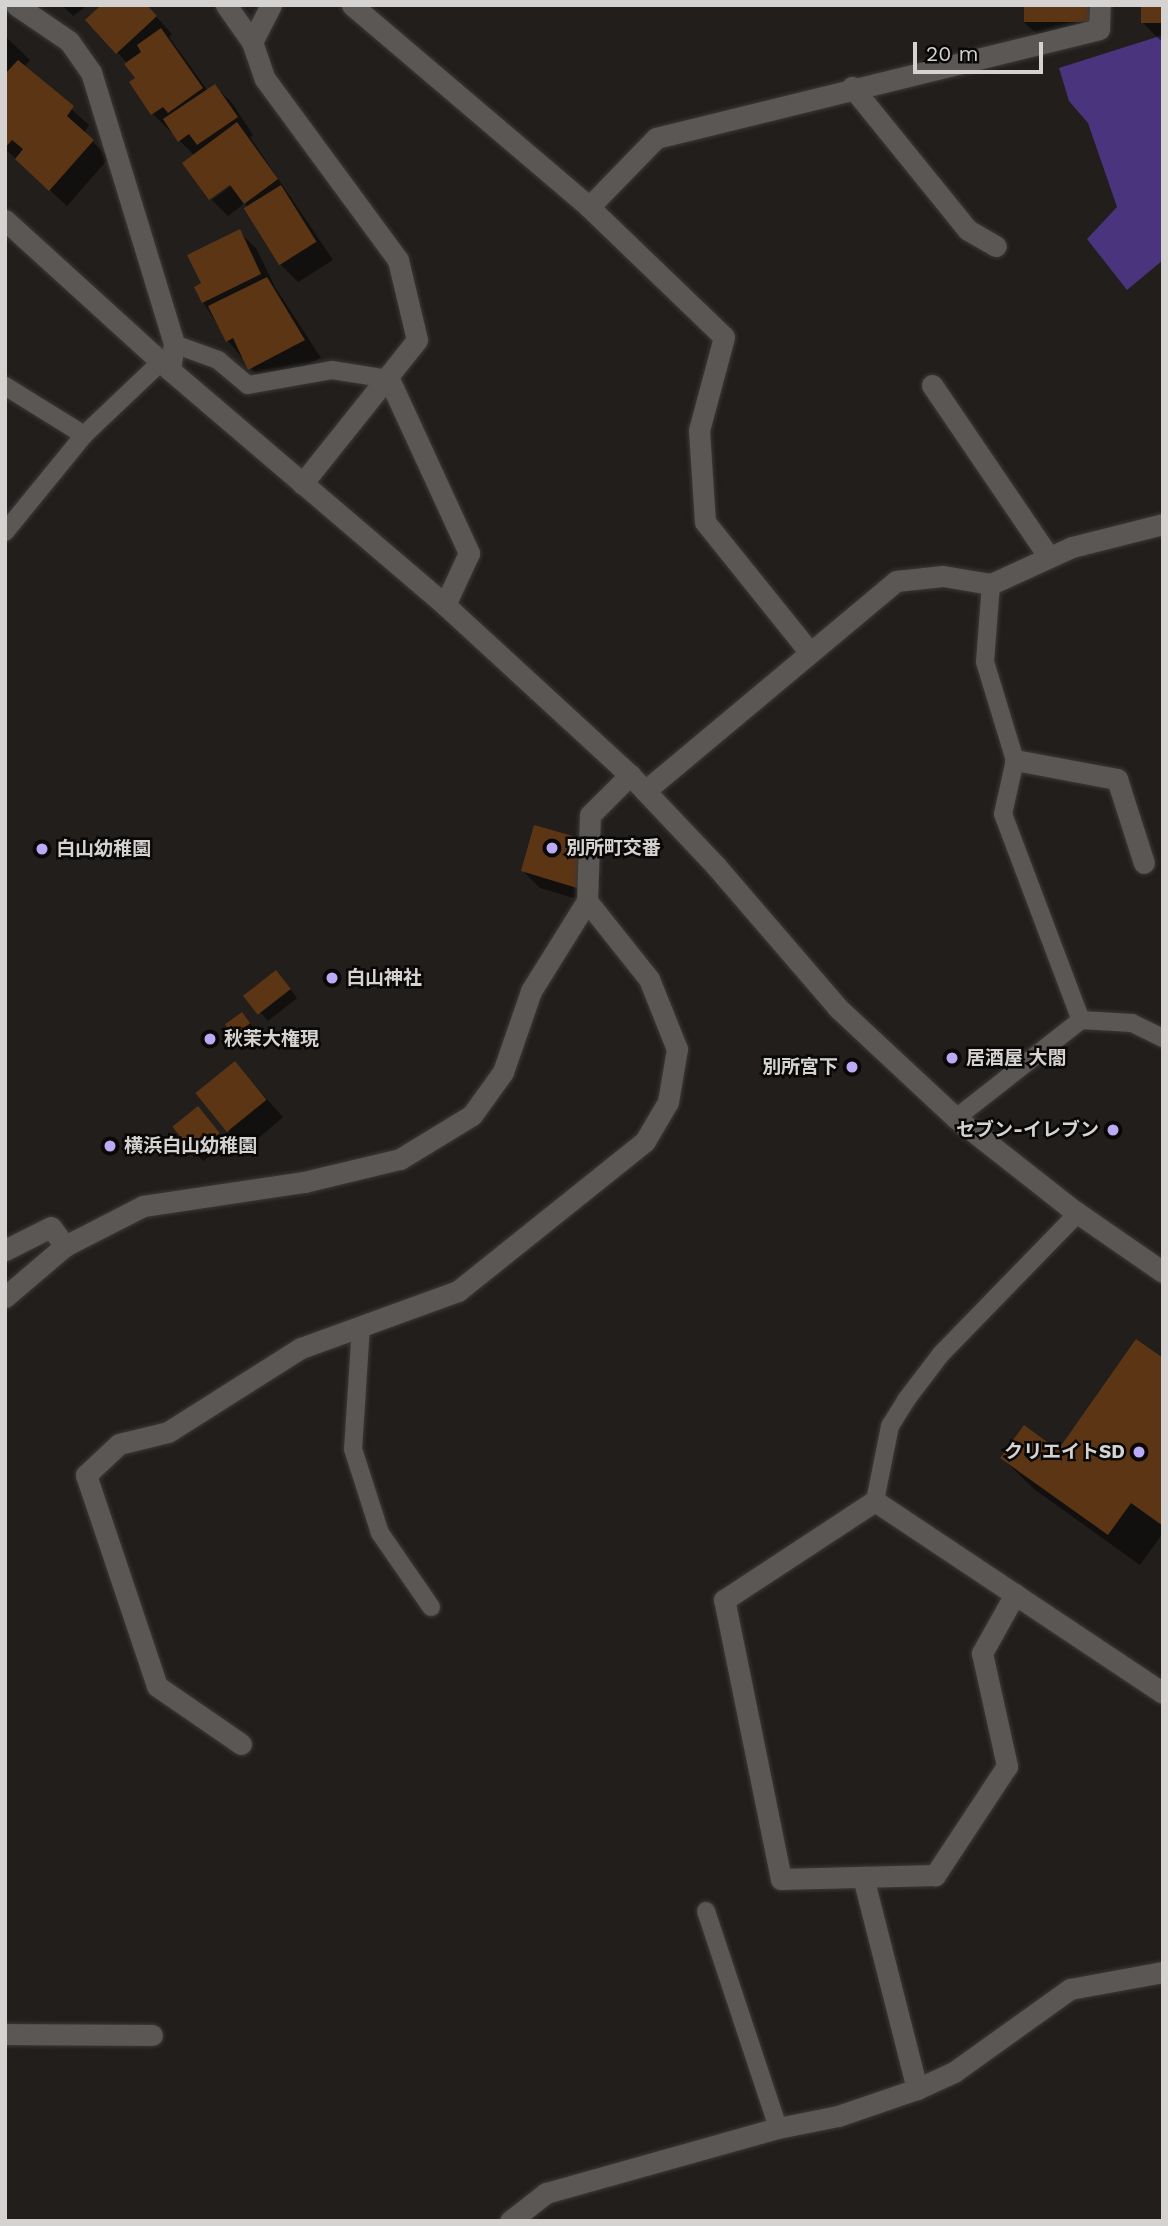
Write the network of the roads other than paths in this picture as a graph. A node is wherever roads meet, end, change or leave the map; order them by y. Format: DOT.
graph roads {
  1 [pos="16,5"];
  2 [pos="226,5"];
  3 [pos="271,5"];
  4 [pos="352,5"];
  5 [pos="1100,5"];
  6 [pos="252,42"];
  7 [pos="852,86"];
  8 [pos="589,207"];
  9 [pos="5,220"];
  10 [pos="996,246"];
  11 [pos="174,344"];
  12 [pos="165,366"];
  13 [pos="389,379"];
  14 [pos="932,385"];
  15 [pos="5,386"];
  16 [pos="84,435"];
  17 [pos="302,484"];
  18 [pos="1163,524"];
  19 [pos="5,532"];
  20 [pos="1049,557"];
  21 [pos="991,584"];
  22 [pos="445,605"];
  23 [pos="808,650"];
  24 [pos="1015,760"];
  25 [pos="630,775"];
  26 [pos="645,791"];
  27 [pos="1144,863"];
  28 [pos="587,901"];
  29 [pos="1081,1020"];
  30 [pos="1163,1038"];
  31 [pos="956,1118"];
  32 [pos="1078,1213"];
  33 [pos="65,1246"];
  34 [pos="5,1250"];
  35 [pos="1163,1272"];
  36 [pos="5,1297"];
  37 [pos="360,1326"];
  38 [pos="875,1501"];
  39 [pos="1015,1594"];
  40 [pos="431,1607"];
  41 [pos="1163,1693"];
  42 [pos="241,1744"];
  43 [pos="863,1877"];
  44 [pos="706,1911"];
  45 [pos="1163,1972"];
  46 [pos="5,2034"];
  47 [pos="152,2035"];
  48 [pos="917,2089"];
  49 [pos="778,2127"];
  50 [pos="510,2221"];
  1 -- 11 [label="street"];
  2 -- 6 [label="street"];
  3 -- 6 [label="street"];
  4 -- 8 [label="street"];
  5 -- 7 [label="street"];
  6 -- 13 [label="street"];
  7 -- 8 [label="street"];
  7 -- 10 [label="street"];
  8 -- 23 [label="street"];
  9 -- 12 [label="street"];
  11 -- 12 [label="street"];
  11 -- 13 [label="lane"];
  12 -- 16 [label="lane"];
  12 -- 17 [label="street"];
  13 -- 17 [label="street"];
  13 -- 22 [label="street"];
  14 -- 20 [label="street"];
  15 -- 16 [label="lane"];
  16 -- 19 [label="lane"];
  17 -- 22 [label="street"];
  18 -- 20 [label="street"];
  20 -- 21 [label="street"];
  21 -- 23 [label="street"];
  21 -- 24 [label="lane"];
  22 -- 25 [label="street"];
  23 -- 26 [label="street"];
  24 -- 27 [label="street"];
  24 -- 29 [label="lane"];
  25 -- 26 [label="street"];
  25 -- 28 [label="street"];
  26 -- 31 [label="street"];
  28 -- 33 [label="street"];
  28 -- 37 [label="street"];
  29 -- 30 [label="lane"];
  29 -- 31 [label="lane"];
  31 -- 32 [label="street"];
  32 -- 35 [label="street"];
  32 -- 38 [label="lane"];
  33 -- 34 [label="street"];
  33 -- 36 [label="street"];
  37 -- 40 [label="lane"];
  37 -- 42 [label="street"];
  38 -- 39 [label="street"];
  38 -- 43 [label="street"];
  39 -- 41 [label="street"];
  39 -- 43 [label="street"];
  43 -- 48 [label="street"];
  44 -- 49 [label="lane"];
  45 -- 48 [label="street"];
  46 -- 47 [label="street"];
  48 -- 49 [label="street"];
  49 -- 50 [label="street"];
}
